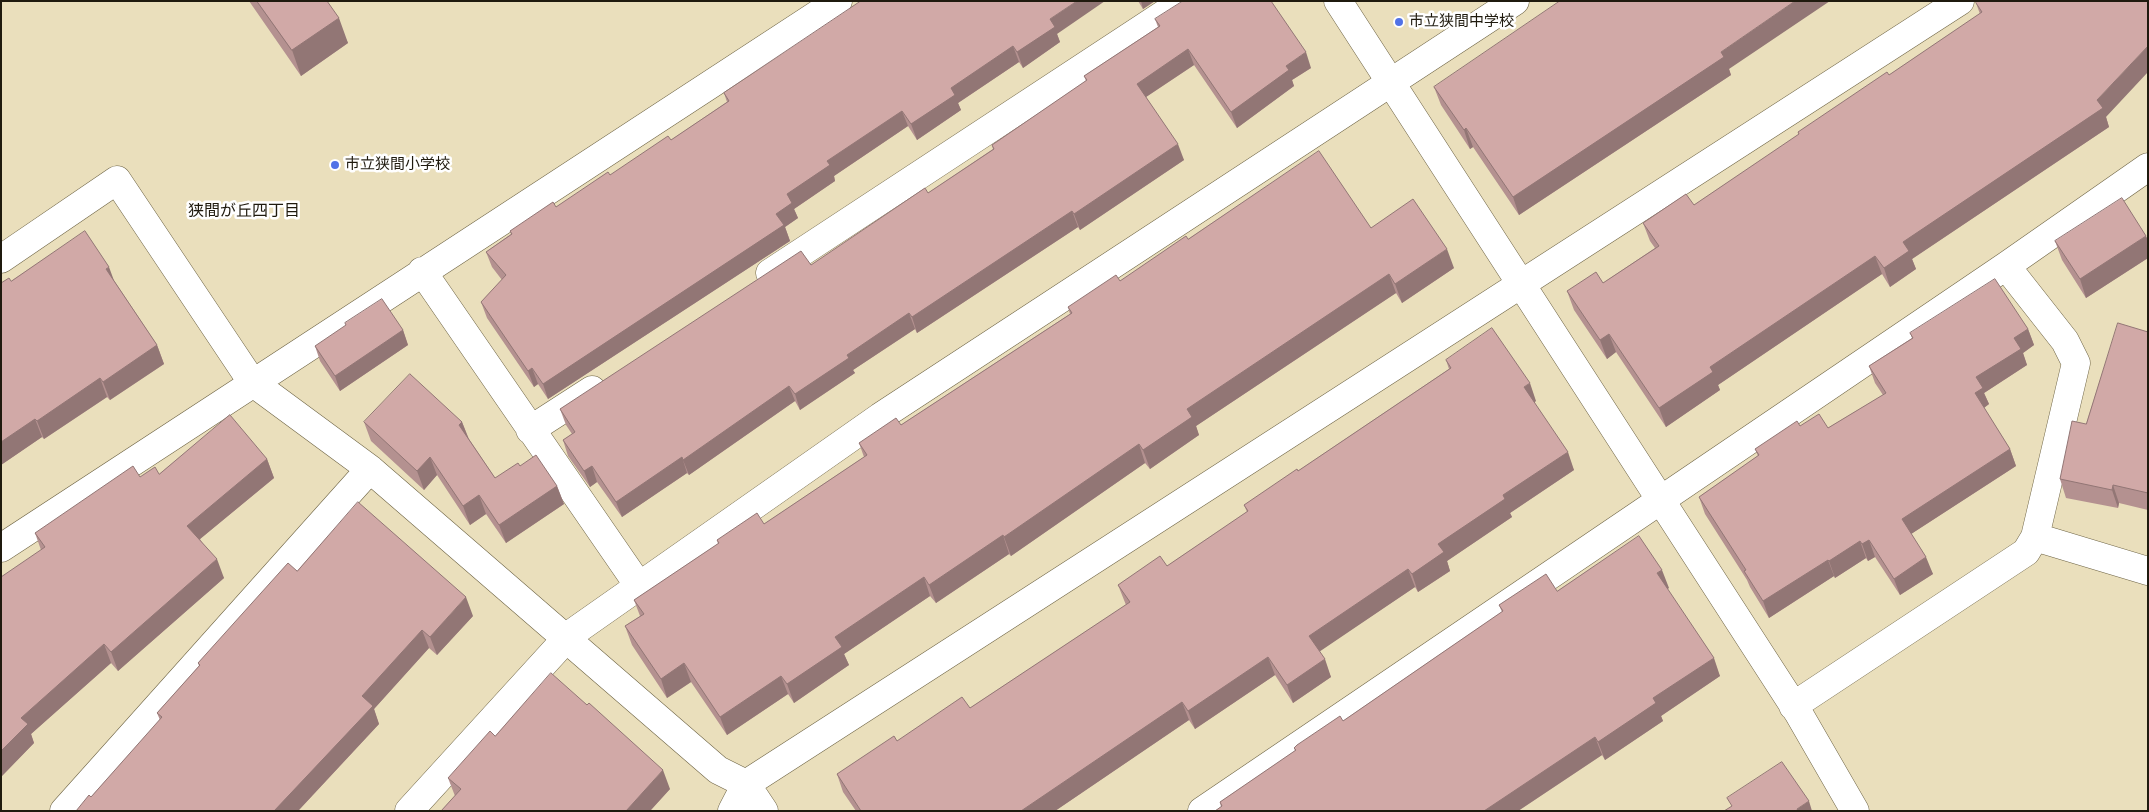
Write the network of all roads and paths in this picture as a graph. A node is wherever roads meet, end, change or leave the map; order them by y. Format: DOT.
graph roads {
  1 [pos="838,1"];
  2 [pos="1184,1"];
  3 [pos="1338,1"];
  4 [pos="1514,1"];
  5 [pos="1960,1"];
  6 [pos="1392,83"];
  7 [pos="2148,167"];
  8 [pos="1,259"];
  9 [pos="2006,266"];
  10 [pos="422,271"];
  11 [pos="1521,284"];
  12 [pos="745,289"];
  13 [pos="613,376"];
  14 [pos="252,382"];
  15 [pos="530,430"];
  16 [pos="370,469"];
  17 [pos="1660,499"];
  18 [pos="2035,537"];
  19 [pos="1,548"];
  20 [pos="2148,571"];
  21 [pos="639,586"];
  22 [pos="565,638"];
  23 [pos="1793,706"];
  24 [pos="746,784"];
  25 [pos="64,811"];
  26 [pos="409,811"];
  27 [pos="732,811"];
  28 [pos="764,811"];
  29 [pos="1202,811"];
  30 [pos="1855,811"];
  1 -- 10 [label="street"];
  2 -- 12 [label="street"];
  3 -- 6 [label="street"];
  4 -- 6 [label="street"];
  5 -- 11 [label="street"];
  6 -- 11 [label="street"];
  6 -- 21 [label="street"];
  7 -- 9 [label="street"];
  8 -- 14 [label="street"];
  9 -- 17 [label="street"];
  9 -- 18 [label="street"];
  10 -- 14 [label="street"];
  10 -- 15 [label="street"];
  11 -- 17 [label="street"];
  11 -- 24 [label="street"];
  13 -- 15 [label="street"];
  14 -- 16 [label="street"];
  14 -- 19 [label="street"];
  15 -- 21 [label="street"];
  16 -- 22 [label="street"];
  16 -- 25 [label="street"];
  17 -- 23 [label="street"];
  17 -- 29 [label="street"];
  18 -- 20 [label="street"];
  18 -- 23 [label="street"];
  21 -- 22 [label="street"];
  22 -- 24 [label="street"];
  22 -- 26 [label="street"];
  23 -- 30 [label="street"];
  24 -- 27 [label="street"];
  24 -- 28 [label="street"];
}
